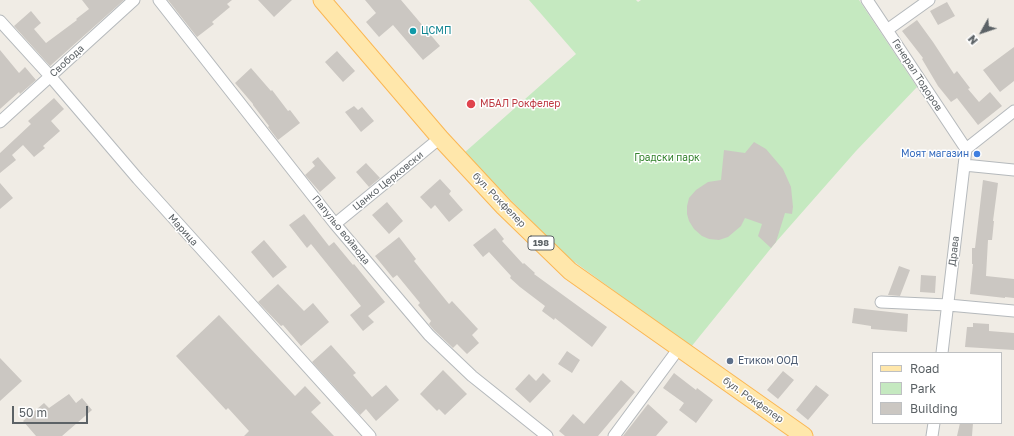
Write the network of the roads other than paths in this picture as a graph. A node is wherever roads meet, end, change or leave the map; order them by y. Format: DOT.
graph roads {
  1 [pos="134,0"];
  2 [pos="159,0"];
  3 [pos="322,0"];
  4 [pos="867,0"];
  5 [pos="929,0"];
  6 [pos="0,21"];
  7 [pos="887,30"];
  8 [pos="50,76"];
  9 [pos="1014,111"];
  10 [pos="0,122"];
  11 [pos="440,138"];
  12 [pos="966,149"];
  13 [pos="964,165"];
  14 [pos="1014,170"];
  15 [pos="335,224"];
  16 [pos="881,302"];
  17 [pos="948,305"];
  18 [pos="1014,311"];
  19 [pos="679,348"];
  20 [pos="942,352"];
  21 [pos="934,424"];
  22 [pos="370,436"];
  23 [pos="547,436"];
  24 [pos="614,436"];
  25 [pos="804,436"];
  26 [pos="932,436"];
  1 -- 8 [label="street, Свобода"];
  2 -- 15 [label="street, Папульо войвода"];
  3 -- 11 [label="main road, бул. Рокфелер / 198"];
  4 -- 7 [label="street, Генерал Тодоров"];
  5 -- 7 [label="street"];
  6 -- 8 [label="street, Марица"];
  7 -- 12 [label="street, Генерал Тодоров"];
  8 -- 10 [label="street, Свобода"];
  8 -- 22 [label="street, Марица"];
  9 -- 12 [label="street"];
  11 -- 15 [label="street, Цанко Церковски"];
  11 -- 19 [label="main road, бул. Рокфелер / 198"];
  12 -- 13 [label="street, Драва"];
  13 -- 14 [label="street"];
  13 -- 17 [label="street, Драва"];
  15 -- 23 [label="street, Папульо войвода"];
  16 -- 17 [label="street"];
  17 -- 18 [label="street"];
  17 -- 20 [label="street, Драва"];
  19 -- 24 [label="street"];
  19 -- 25 [label="main road, бул. Рокфелер / 198"];
  21 -- 26 [label="street"];
}
